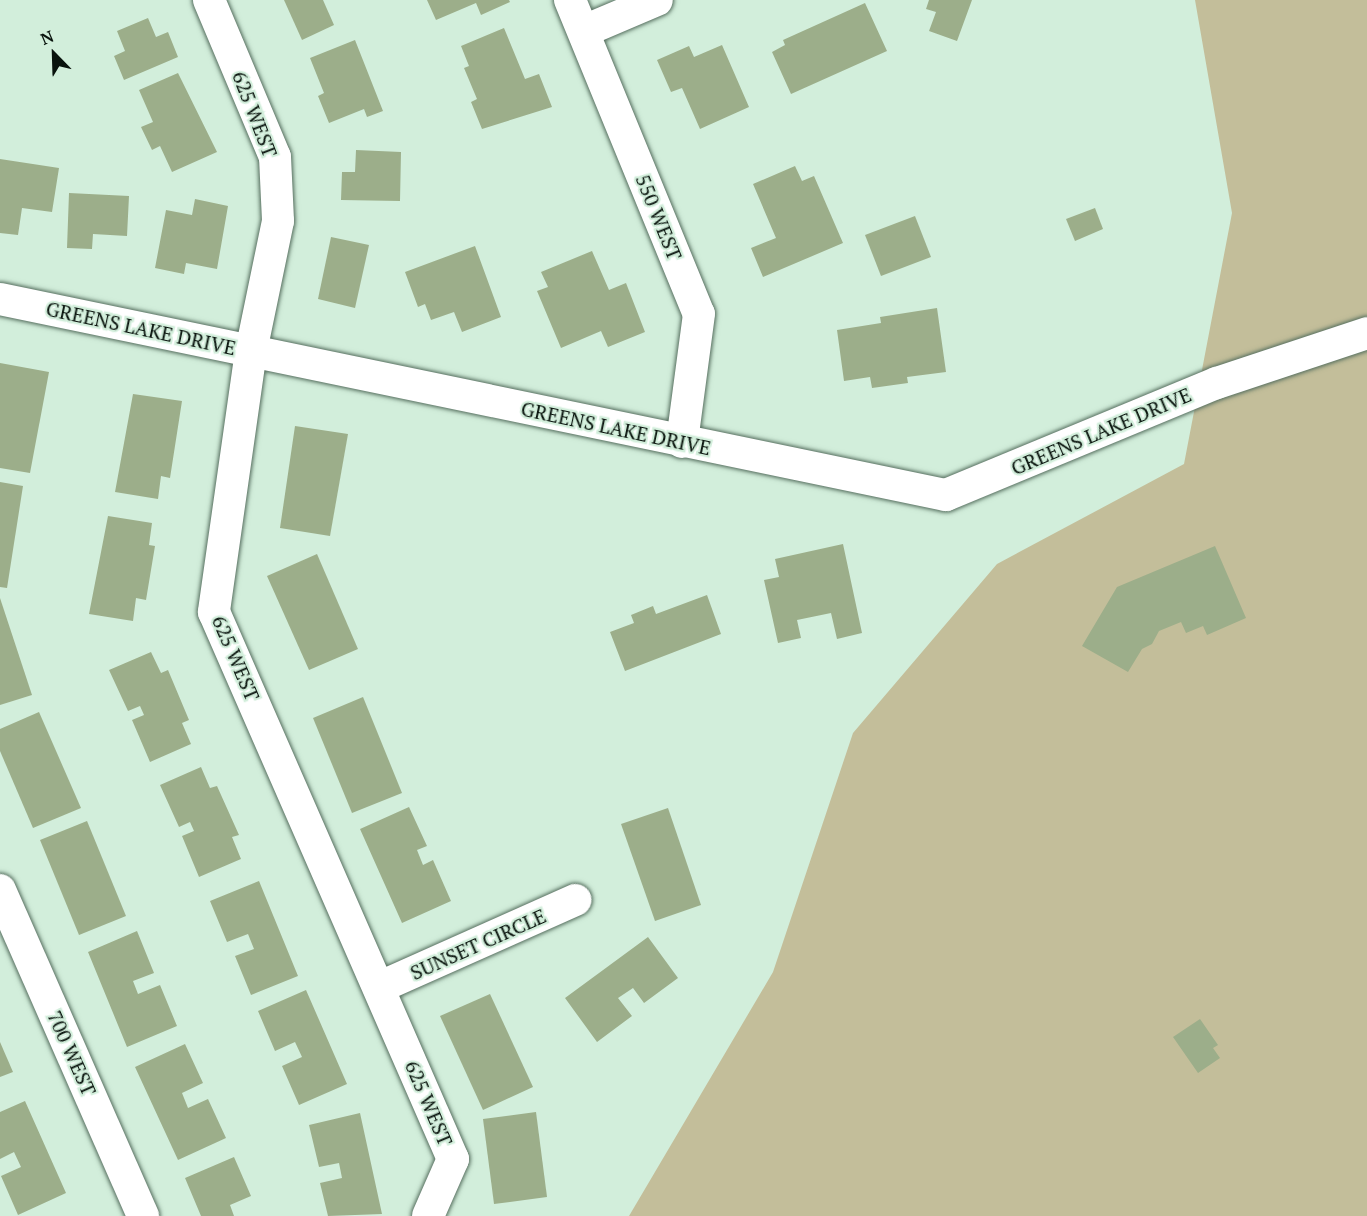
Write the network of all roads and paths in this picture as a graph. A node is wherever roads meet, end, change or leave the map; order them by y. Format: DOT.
graph roads {
  1 [pos="209,0"];
  2 [pos="570,0"];
  3 [pos="657,0"];
  4 [pos="584,31"];
  5 [pos="0,299"];
  6 [pos="1367,333"];
  7 [pos="251,351"];
  8 [pos="682,442"];
  9 [pos="0,890"];
  10 [pos="575,900"];
  11 [pos="380,987"];
  12 [pos="143,1216"];
  13 [pos="428,1216"];
  1 -- 7 [label="street, 625 WEST"];
  2 -- 4 [label="street, 550 WEST"];
  3 -- 4 [label="street"];
  4 -- 8 [label="street, 550 WEST"];
  5 -- 7 [label="street, GREENS LAKE DRIVE"];
  6 -- 8 [label="street, GREENS LAKE DRIVE"];
  7 -- 8 [label="street, GREENS LAKE DRIVE"];
  7 -- 11 [label="street, 625 WEST"];
  9 -- 12 [label="street, 700 WEST"];
  10 -- 11 [label="street, SUNSET CIRCLE"];
  11 -- 13 [label="street, 625 WEST"];
}
